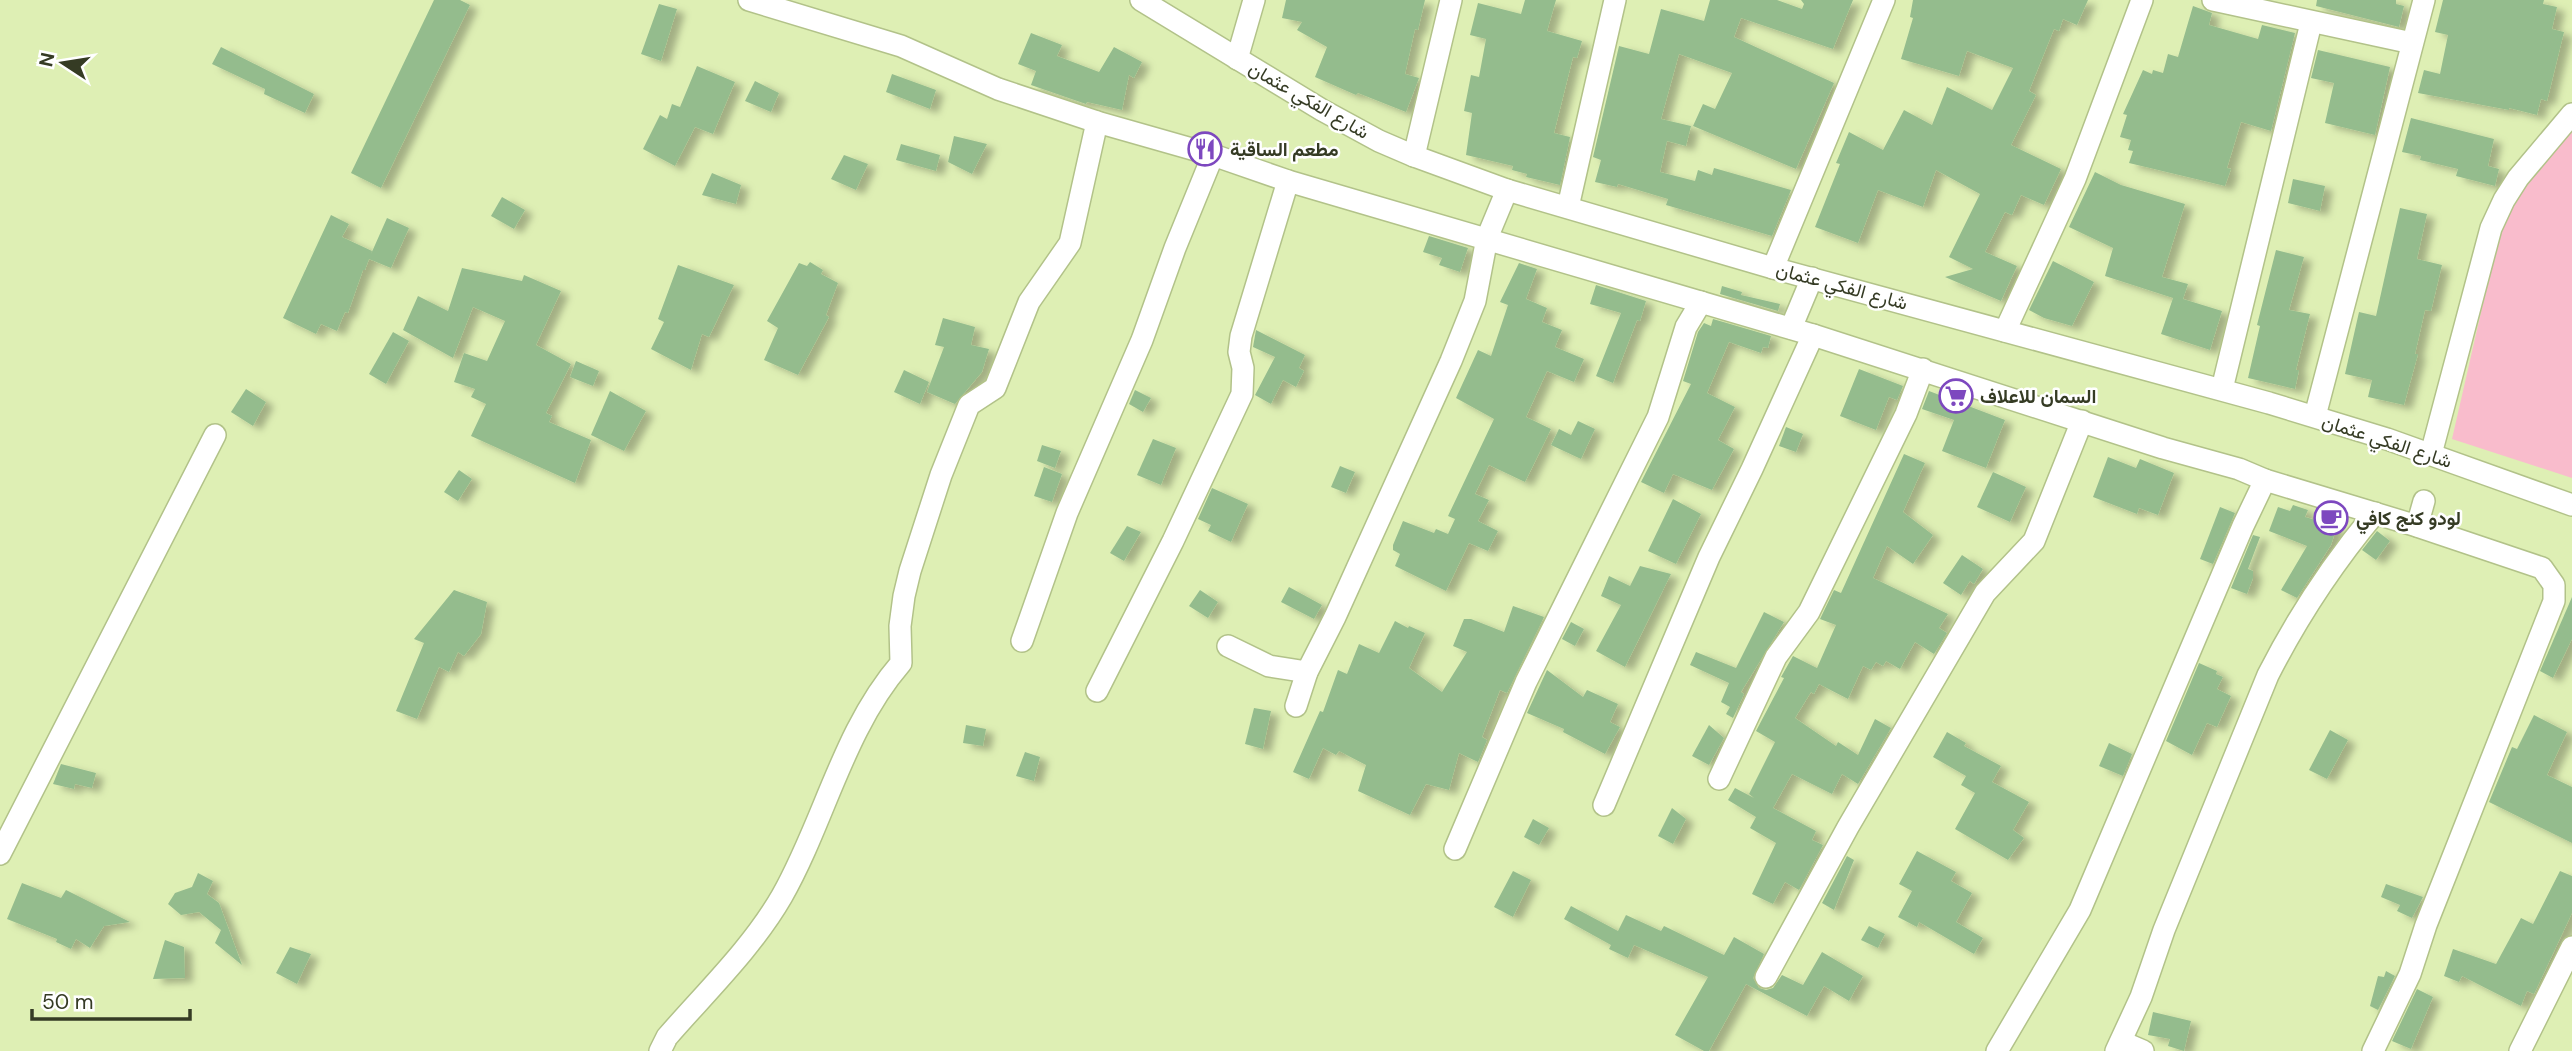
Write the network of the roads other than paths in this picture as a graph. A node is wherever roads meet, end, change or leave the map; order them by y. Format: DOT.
graph roads {
  1 [pos="749,0"];
  2 [pos="1141,0"];
  3 [pos="1254,0"];
  4 [pos="1451,0"];
  5 [pos="1615,0"];
  6 [pos="1884,0"];
  7 [pos="2142,0"];
  8 [pos="2213,0"];
  9 [pos="2424,0"];
  10 [pos="2311,23"];
  11 [pos="2412,43"];
  12 [pos="1237,59"];
  13 [pos="2572,114"];
  14 [pos="1097,122"];
  15 [pos="1213,155"];
  16 [pos="1414,156"];
  17 [pos="1289,181"];
  18 [pos="1507,190"];
  19 [pos="1568,207"];
  20 [pos="1487,238"];
  21 [pos="1773,268"];
  22 [pos="1812,278"];
  23 [pos="1701,302"];
  24 [pos="1791,328"];
  25 [pos="2005,331"];
  26 [pos="1813,335"];
  27 [pos="1923,369"];
  28 [pos="2222,389"];
  29 [pos="2315,416"];
  30 [pos="2082,421"];
  31 [pos="215,435"];
  32 [pos="2431,454"];
  33 [pos="2265,480"];
  34 [pos="2424,501"];
  35 [pos="2572,505"];
  36 [pos="2375,513"];
  37 [pos="2417,526"];
  38 [pos="1022,641"];
  39 [pos="1228,646"];
  40 [pos="1307,671"];
  41 [pos="1097,691"];
  42 [pos="1296,706"];
  43 [pos="1719,779"];
  44 [pos="1604,805"];
  45 [pos="1455,849"];
  46 [pos="0,855"];
  47 [pos="2572,947"];
  48 [pos="1766,977"];
  49 [pos="2119,1047"];
  50 [pos="660,1051"];
  51 [pos="1997,1051"];
  52 [pos="2143,1051"];
  53 [pos="2374,1051"];
  54 [pos="2520,1051"];
  1 -- 14 [label="street"];
  2 -- 12 [label="street, شارع الفكي عثمان"];
  3 -- 12 [label="street"];
  4 -- 16 [label="street"];
  5 -- 19 [label="street"];
  6 -- 21 [label="street"];
  7 -- 25 [label="street"];
  8 -- 10 [label="street"];
  9 -- 11 [label="street"];
  10 -- 11 [label="street"];
  10 -- 28 [label="street"];
  11 -- 29 [label="street"];
  12 -- 16 [label="street, شارع الفكي عثمان"];
  13 -- 32 [label="street"];
  14 -- 15 [label="street"];
  14 -- 50 [label="street"];
  15 -- 17 [label="street"];
  15 -- 38 [label="street"];
  16 -- 18 [label="street, شارع الفكي عثمان"];
  17 -- 20 [label="street"];
  17 -- 41 [label="street"];
  18 -- 19 [label="street, شارع الفكي عثمان"];
  18 -- 20 [label="street"];
  19 -- 21 [label="street, شارع الفكي عثمان"];
  20 -- 23 [label="street"];
  20 -- 40 [label="street"];
  21 -- 22 [label="street, شارع الفكي عثمان"];
  22 -- 24 [label="street"];
  22 -- 25 [label="street, شارع الفكي عثمان"];
  23 -- 24 [label="street"];
  23 -- 45 [label="street"];
  24 -- 26 [label="street"];
  25 -- 28 [label="street, شارع الفكي عثمان"];
  26 -- 27 [label="street"];
  26 -- 44 [label="street"];
  27 -- 30 [label="street"];
  27 -- 43 [label="street"];
  28 -- 29 [label="street, شارع الفكي عثمان"];
  29 -- 32 [label="street, شارع الفكي عثمان"];
  30 -- 33 [label="street"];
  30 -- 48 [label="street"];
  31 -- 46 [label="street"];
  32 -- 35 [label="street, شارع الفكي عثمان"];
  33 -- 36 [label="street"];
  33 -- 51 [label="street"];
  34 -- 37 [label="street"];
  36 -- 37 [label="street"];
  36 -- 49 [label="street"];
  37 -- 53 [label="street"];
  39 -- 40 [label="street"];
  40 -- 42 [label="street"];
  47 -- 54 [label="street"];
  49 -- 52 [label="street"];
}
